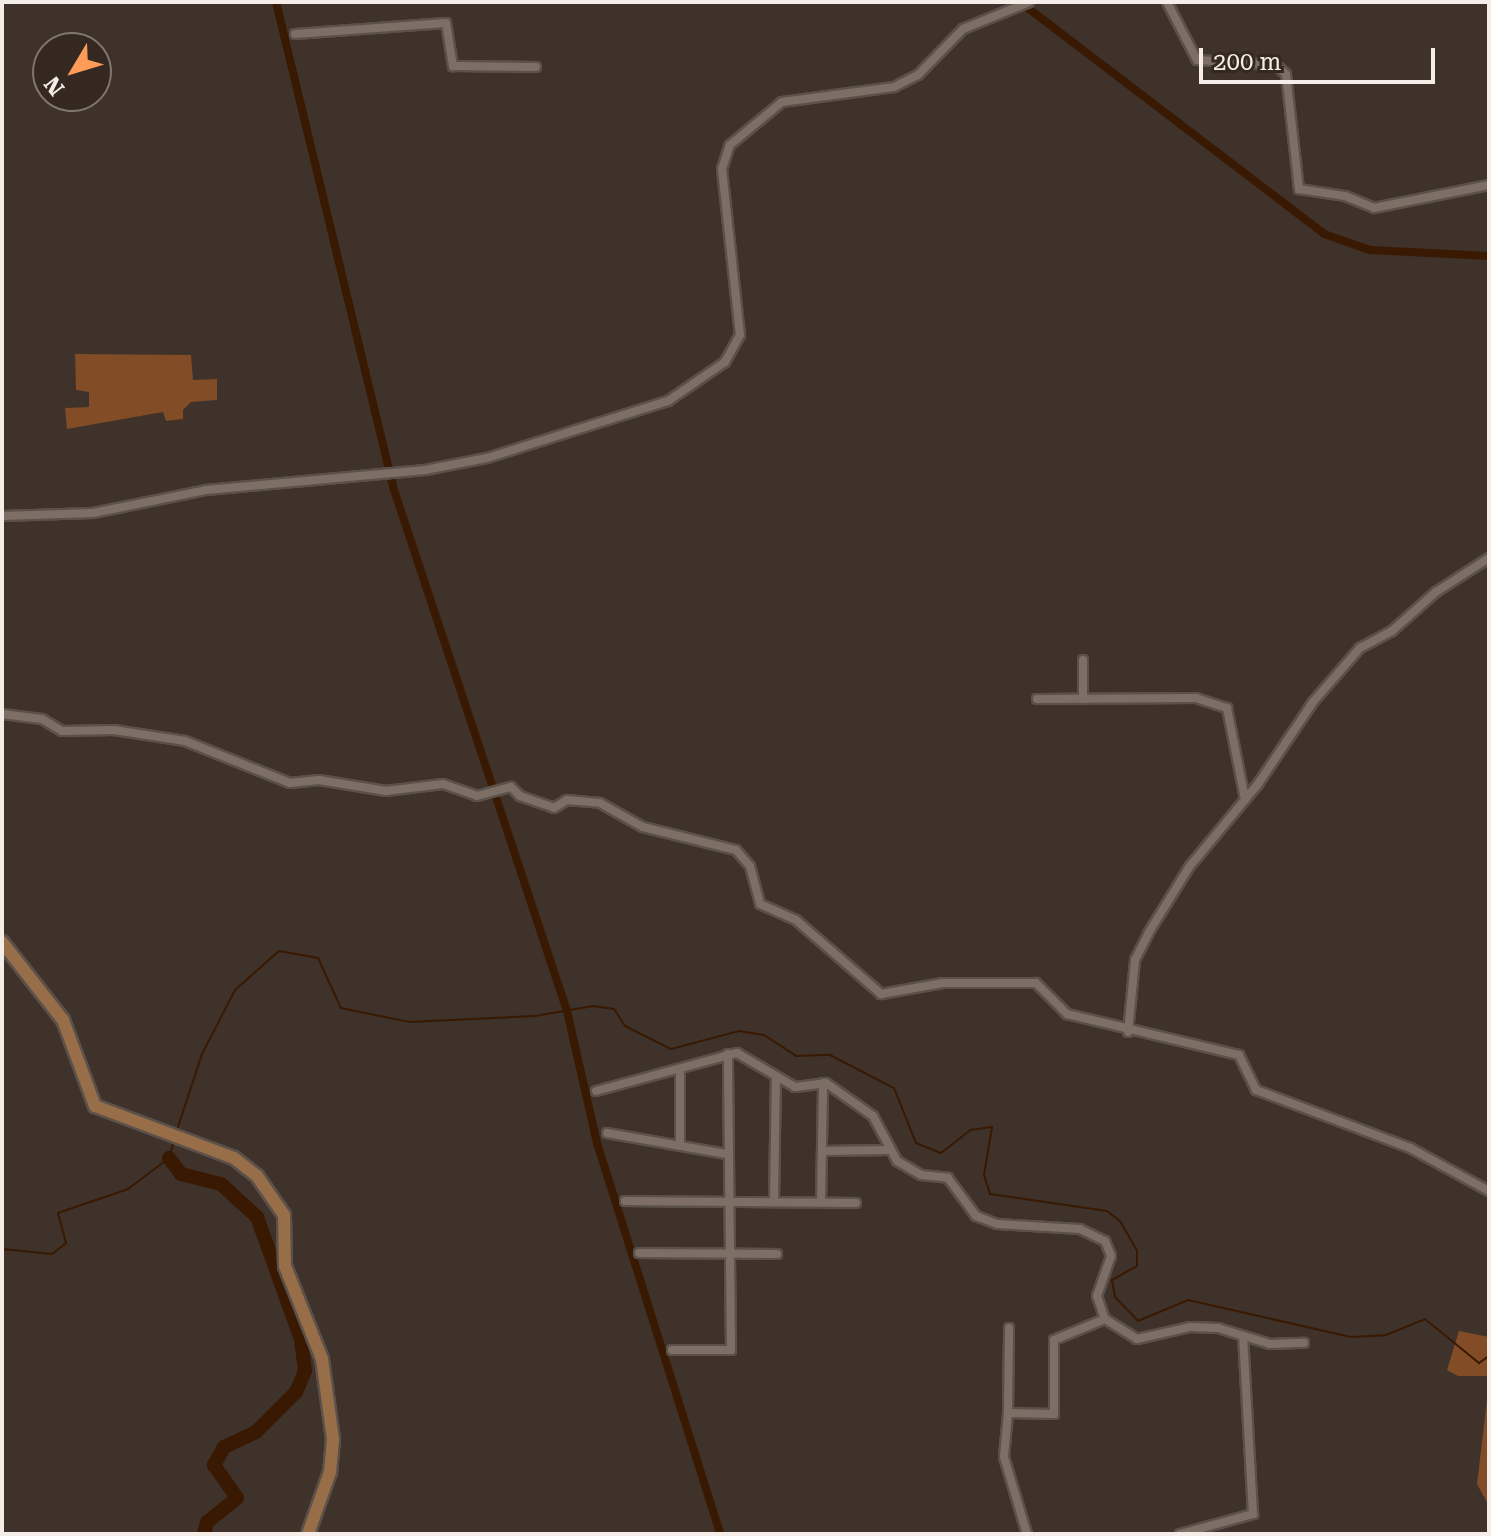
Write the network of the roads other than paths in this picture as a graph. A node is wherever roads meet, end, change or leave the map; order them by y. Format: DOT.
graph roads {
  1 [pos="1029,2"];
  2 [pos="1167,2"];
  3 [pos="295,34"];
  4 [pos="536,67"];
  5 [pos="1489,185"];
  6 [pos="2,516"];
  7 [pos="1489,558"];
  8 [pos="1083,660"];
  9 [pos="1037,699"];
  10 [pos="1083,699"];
  11 [pos="2,714"];
  12 [pos="1245,799"];
  13 [pos="2,942"];
  14 [pos="1128,1032"];
  15 [pos="728,1054"];
  16 [pos="680,1070"];
  17 [pos="776,1077"];
  18 [pos="823,1083"];
  19 [pos="596,1091"];
  20 [pos="607,1133"];
  21 [pos="680,1146"];
  22 [pos="889,1150"];
  23 [pos="822,1151"];
  24 [pos="726,1154"];
  25 [pos="1489,1191"];
  26 [pos="727,1200"];
  27 [pos="625,1201"];
  28 [pos="774,1201"];
  29 [pos="821,1202"];
  30 [pos="856,1203"];
  31 [pos="729,1252"];
  32 [pos="639,1253"];
  33 [pos="777,1254"];
  34 [pos="1105,1319"];
  35 [pos="1009,1328"];
  36 [pos="1243,1337"];
  37 [pos="1304,1343"];
  38 [pos="672,1350"];
  39 [pos="1008,1413"];
  40 [pos="308,1534"];
  41 [pos="1027,1534"];
  42 [pos="1180,1534"];
  1 -- 6 [label="street"];
  2 -- 5 [label="street"];
  3 -- 4 [label="street"];
  7 -- 12 [label="street"];
  8 -- 10 [label="street"];
  9 -- 10 [label="street"];
  10 -- 12 [label="street"];
  11 -- 14 [label="street"];
  12 -- 14 [label="street"];
  13 -- 40 [label="street"];
  14 -- 25 [label="street"];
  15 -- 16 [label="street"];
  15 -- 17 [label="street"];
  15 -- 24 [label="street"];
  16 -- 19 [label="street"];
  16 -- 21 [label="street"];
  17 -- 18 [label="street"];
  17 -- 28 [label="street"];
  18 -- 22 [label="street"];
  18 -- 23 [label="street"];
  20 -- 21 [label="street"];
  21 -- 24 [label="street"];
  22 -- 23 [label="street"];
  22 -- 34 [label="street"];
  23 -- 29 [label="street"];
  24 -- 26 [label="street"];
  26 -- 27 [label="street"];
  26 -- 28 [label="street"];
  26 -- 31 [label="street"];
  28 -- 29 [label="street"];
  29 -- 30 [label="street"];
  31 -- 32 [label="street"];
  31 -- 33 [label="street"];
  31 -- 38 [label="street"];
  34 -- 36 [label="street"];
  34 -- 39 [label="street"];
  35 -- 39 [label="street"];
  36 -- 37 [label="street"];
  36 -- 42 [label="street"];
  39 -- 41 [label="street"];
}
